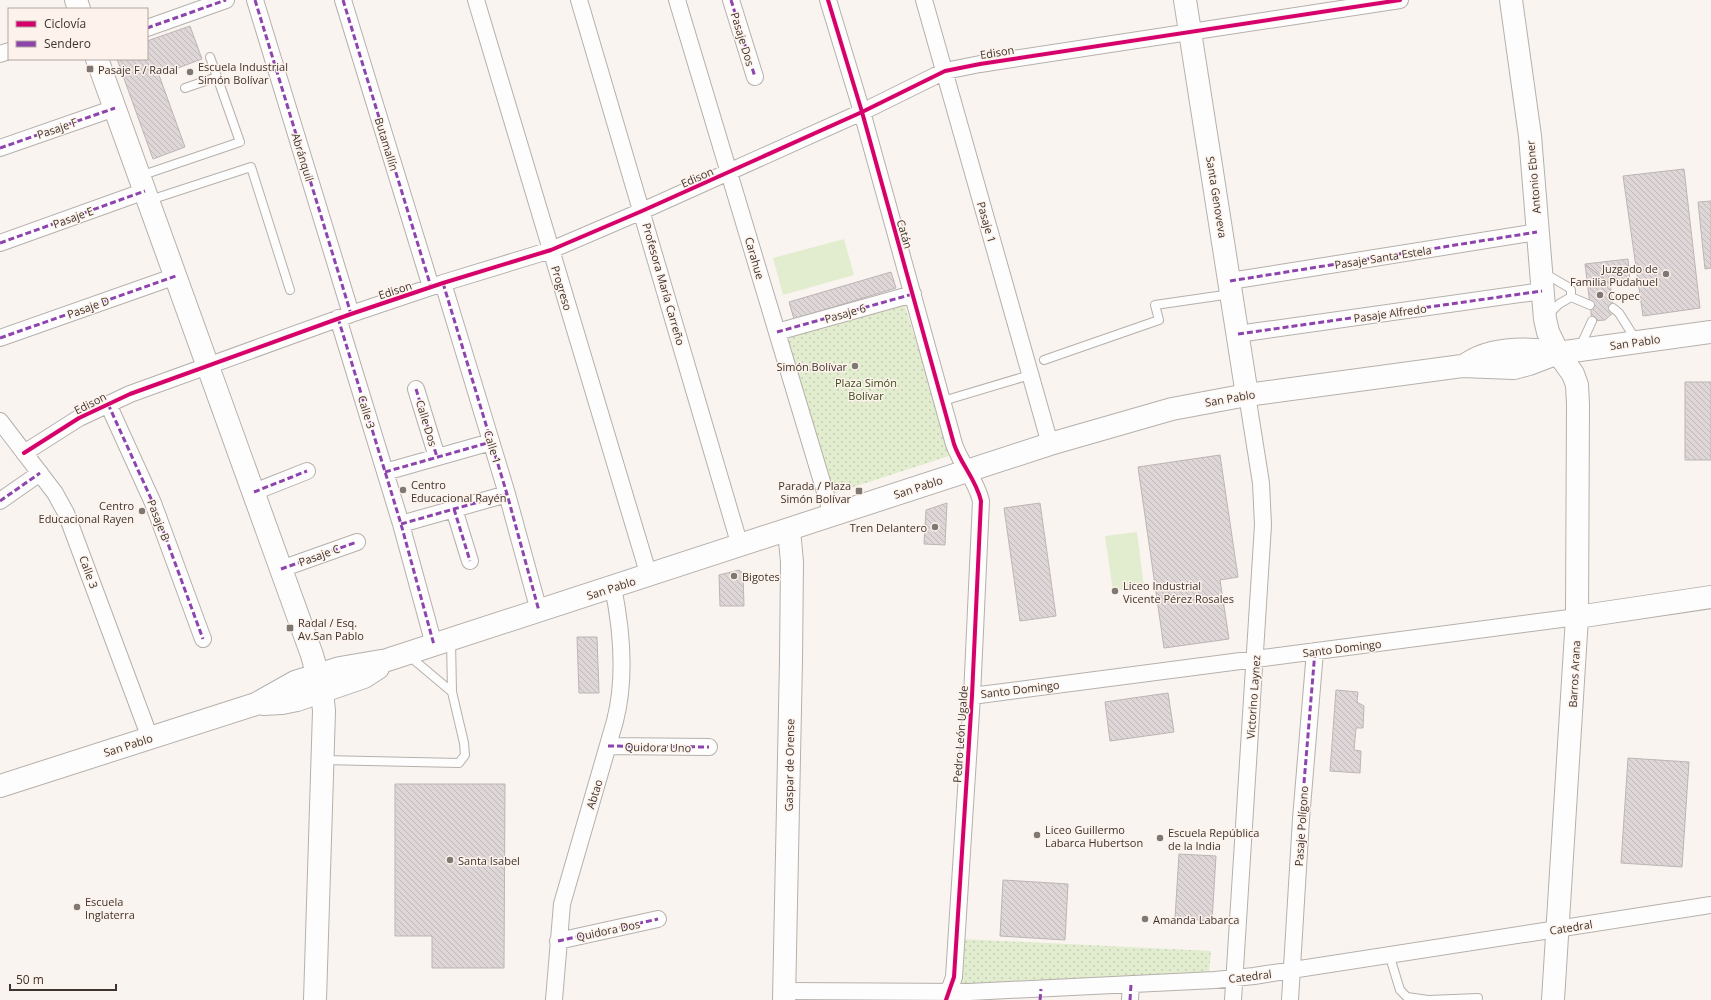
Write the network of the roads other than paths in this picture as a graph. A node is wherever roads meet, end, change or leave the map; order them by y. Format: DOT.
graph roads {
  1 [pos="226,0"];
  2 [pos="255,0"];
  3 [pos="343,0"];
  4 [pos="476,0"];
  5 [pos="579,0"];
  6 [pos="677,0"];
  7 [pos="731,0"];
  8 [pos="828,0"];
  9 [pos="924,0"];
  10 [pos="1185,0"];
  11 [pos="1400,0"];
  12 [pos="1511,0"];
  13 [pos="148,28"];
  14 [pos="1190,32"];
  15 [pos="210,57"];
  16 [pos="97,60"];
  17 [pos="945,71"];
  18 [pos="217,77"];
  19 [pos="755,77"];
  20 [pos="185,88"];
  21 [pos="115,108"];
  22 [pos="862,112"];
  23 [pos="0,148"];
  24 [pos="730,172"];
  25 [pos="144,189"];
  26 [pos="642,211"];
  27 [pos="1537,232"];
  28 [pos="0,243"];
  29 [pos="550,250"];
  30 [pos="176,276"];
  31 [pos="1541,281"];
  32 [pos="437,285"];
  33 [pos="1231,287"];
  34 [pos="290,290"];
  35 [pos="913,294"];
  36 [pos="1572,297"];
  37 [pos="1590,305"];
  38 [pos="1613,308"];
  39 [pos="345,316"];
  40 [pos="1545,319"];
  41 [pos="1592,322"];
  42 [pos="777,332"];
  43 [pos="1711,332"];
  44 [pos="1238,334"];
  45 [pos="0,338"];
  46 [pos="1637,342"];
  47 [pos="1569,351"];
  48 [pos="1044,360"];
  49 [pos="208,365"];
  50 [pos="1030,375"];
  51 [pos="416,389"];
  52 [pos="1247,395"];
  53 [pos="943,401"];
  54 [pos="108,404"];
  55 [pos="0,421"];
  56 [pos="491,442"];
  57 [pos="1050,444"];
  58 [pos="24,452"];
  59 [pos="438,458"];
  60 [pos="968,470"];
  61 [pos="307,471"];
  62 [pos="385,472"];
  63 [pos="40,473"];
  64 [pos="254,492"];
  65 [pos="507,494"];
  66 [pos="0,501"];
  67 [pos="454,509"];
  68 [pos="832,515"];
  69 [pos="401,524"];
  70 [pos="789,530"];
  71 [pos="357,542"];
  72 [pos="740,546"];
  73 [pos="470,561"];
  74 [pos="281,569"];
  75 [pos="649,576"];
  76 [pos="613,587"];
  77 [pos="1711,597"];
  78 [pos="539,611"];
  79 [pos="1577,617"];
  80 [pos="203,639"];
  81 [pos="442,642"];
  82 [pos="1314,651"];
  83 [pos="396,657"];
  84 [pos="1255,659"];
  85 [pos="321,683"];
  86 [pos="452,692"];
  87 [pos="972,696"];
  88 [pos="150,738"];
  89 [pos="608,746"];
  90 [pos="709,747"];
  91 [pos="323,760"];
  92 [pos="0,786"];
  93 [pos="1711,905"];
  94 [pos="658,919"];
  95 [pos="1558,929"];
  96 [pos="558,941"];
  97 [pos="1389,954"];
  98 [pos="1292,970"];
  99 [pos="1234,978"];
  100 [pos="1400,990"];
  101 [pos="1130,992"];
  102 [pos="1040,994"];
  103 [pos="784,995"];
  104 [pos="948,996"];
  105 [pos="1478,998"];
  106 [pos="315,1000"];
  107 [pos="554,1000"];
  108 [pos="1233,1000"];
  109 [pos="1290,1000"];
  110 [pos="1402,1000"];
  111 [pos="1553,1000"];
  1 -- 13 [label="street"];
  2 -- 39 [label="street, Abránquil"];
  3 -- 32 [label="street, Butamallín"];
  4 -- 29 [label="street, Progreso"];
  5 -- 26 [label="street, Profesora María Carreño"];
  6 -- 24 [label="street, Carahue"];
  7 -- 19 [label="street, Pasaje Dos"];
  8 -- 22 [label="street, Catán"];
  9 -- 17 [label="street, Pasaje 1"];
  10 -- 14 [label="main road, Santa Genoveva"];
  11 -- 14 [label="street, Edison"];
  12 -- 27 [label="main road, Antonio Ebner"];
  14 -- 17 [label="street, Edison"];
  14 -- 33 [label="main road, Santa Genoveva"];
  15 -- 18 [label="lane"];
  16 -- 21 [label="main road"];
  17 -- 22 [label="street, Edison"];
  17 -- 50 [label="street, Pasaje 1"];
  18 -- 20 [label="lane"];
  18 -- 25 [label="lane"];
  21 -- 23 [label="street, Pasaje F"];
  21 -- 25 [label="main road"];
  22 -- 24 [label="street, Edison"];
  22 -- 35 [label="street, Catán"];
  24 -- 26 [label="street, Edison"];
  24 -- 42 [label="street, Carahue"];
  25 -- 28 [label="street, Pasaje E"];
  25 -- 30 [label="main road"];
  25 -- 34 [label="lane"];
  26 -- 29 [label="street, Edison"];
  26 -- 72 [label="street, Profesora María Carreño"];
  27 -- 31 [label="main road, Antonio Ebner"];
  27 -- 33 [label="street, Pasaje Santa Estela"];
  29 -- 32 [label="street, Edison"];
  29 -- 75 [label="street, Progreso"];
  30 -- 45 [label="street, Pasaje D"];
  30 -- 49 [label="main road"];
  31 -- 36 [label="lane"];
  31 -- 40 [label="main road, Antonio Ebner"];
  31 -- 44 [label="street, Pasaje Alfredo"];
  32 -- 39 [label="street, Edison"];
  32 -- 56 [label="street, Calle 1"];
  33 -- 44 [label="main road, Santa Genoveva"];
  33 -- 48 [label="lane"];
  35 -- 42 [label="street, Pasaje 6"];
  35 -- 53 [label="street, Catán"];
  36 -- 37 [label="lane"];
  36 -- 40 [label="lane"];
  38 -- 46 [label="lane"];
  39 -- 49 [label="street, Edison"];
  39 -- 62 [label="street, Calle 3"];
  40 -- 47 [label="main road, Antonio Ebner"];
  41 -- 47 [label="lane"];
  42 -- 68 [label="street, Carahue"];
  43 -- 46 [label="main road, San Pablo"];
  44 -- 52 [label="main road, Santa Genoveva"];
  46 -- 47 [label="main road, San Pablo"];
  47 -- 52 [label="main road, San Pablo"];
  47 -- 79 [label="main road, Barros Arana"];
  49 -- 54 [label="street, Edison"];
  49 -- 64 [label="main road"];
  50 -- 53 [label="lane"];
  50 -- 57 [label="street, Pasaje 1"];
  51 -- 59 [label="street, Calle Dos"];
  52 -- 57 [label="main road, San Pablo"];
  52 -- 84 [label="street, Victorino Laynez"];
  53 -- 60 [label="street, Catán"];
  54 -- 58 [label="street, Edison"];
  54 -- 80 [label="street, Pasaje B"];
  55 -- 58 [label="street, Calle 3"];
  56 -- 59 [label="street"];
  56 -- 65 [label="street, Calle 1"];
  57 -- 60 [label="main road, San Pablo"];
  58 -- 63 [label="street, Calle 3"];
  59 -- 62 [label="street"];
  60 -- 68 [label="main road, San Pablo"];
  60 -- 87 [label="street, Pedro León Ugalde"];
  61 -- 64 [label="street"];
  62 -- 69 [label="street, Calle 3"];
  63 -- 66 [label="street"];
  63 -- 88 [label="street, Calle 3"];
  64 -- 74 [label="main road"];
  65 -- 67 [label="street"];
  65 -- 78 [label="street, Calle 1"];
  67 -- 69 [label="street"];
  67 -- 73 [label="street"];
  68 -- 70 [label="main road, San Pablo"];
  69 -- 81 [label="street, Calle 3"];
  70 -- 72 [label="main road, San Pablo"];
  70 -- 103 [label="main road, Gaspar de Orense"];
  71 -- 74 [label="street, Pasaje C"];
  72 -- 75 [label="main road, San Pablo"];
  74 -- 85 [label="main road"];
  75 -- 76 [label="main road, San Pablo"];
  76 -- 78 [label="main road, San Pablo"];
  76 -- 89 [label="street, Abtao"];
  77 -- 79 [label="main road, Santo Domingo"];
  78 -- 81 [label="main road, San Pablo"];
  79 -- 82 [label="street, Santo Domingo"];
  79 -- 95 [label="main road, Barros Arana"];
  81 -- 83 [label="main road, San Pablo"];
  81 -- 86 [label="lane"];
  82 -- 84 [label="street, Santo Domingo"];
  82 -- 98 [label="street, Pasaje Polígono"];
  83 -- 85 [label="main road, San Pablo"];
  83 -- 86 [label="lane"];
  84 -- 87 [label="street, Santo Domingo"];
  84 -- 99 [label="street, Victorino Laynez"];
  85 -- 88 [label="main road, San Pablo"];
  85 -- 91 [label="main road"];
  86 -- 91 [label="lane"];
  87 -- 104 [label="street, Pedro León Ugalde"];
  88 -- 92 [label="main road, San Pablo"];
  89 -- 90 [label="street, Quidora Uno"];
  89 -- 96 [label="street, Abtao"];
  91 -- 106 [label="main road"];
  93 -- 95 [label="street, Catedral"];
  94 -- 96 [label="street, Quidora Dos"];
  95 -- 97 [label="street, Catedral"];
  95 -- 111 [label="main road, Barros Arana"];
  96 -- 107 [label="street, Abtao"];
  97 -- 98 [label="street, Catedral"];
  97 -- 100 [label="lane"];
  98 -- 99 [label="street, Catedral"];
  98 -- 109 [label="street, Pasaje Polígono"];
  99 -- 101 [label="street, Catedral"];
  99 -- 108 [label="street, Victorino Laynez"];
  100 -- 105 [label="lane"];
  100 -- 110 [label="lane"];
  101 -- 102 [label="street, Catedral"];
  102 -- 104 [label="street, Catedral"];
  103 -- 104 [label="street, Catedral"];
}
